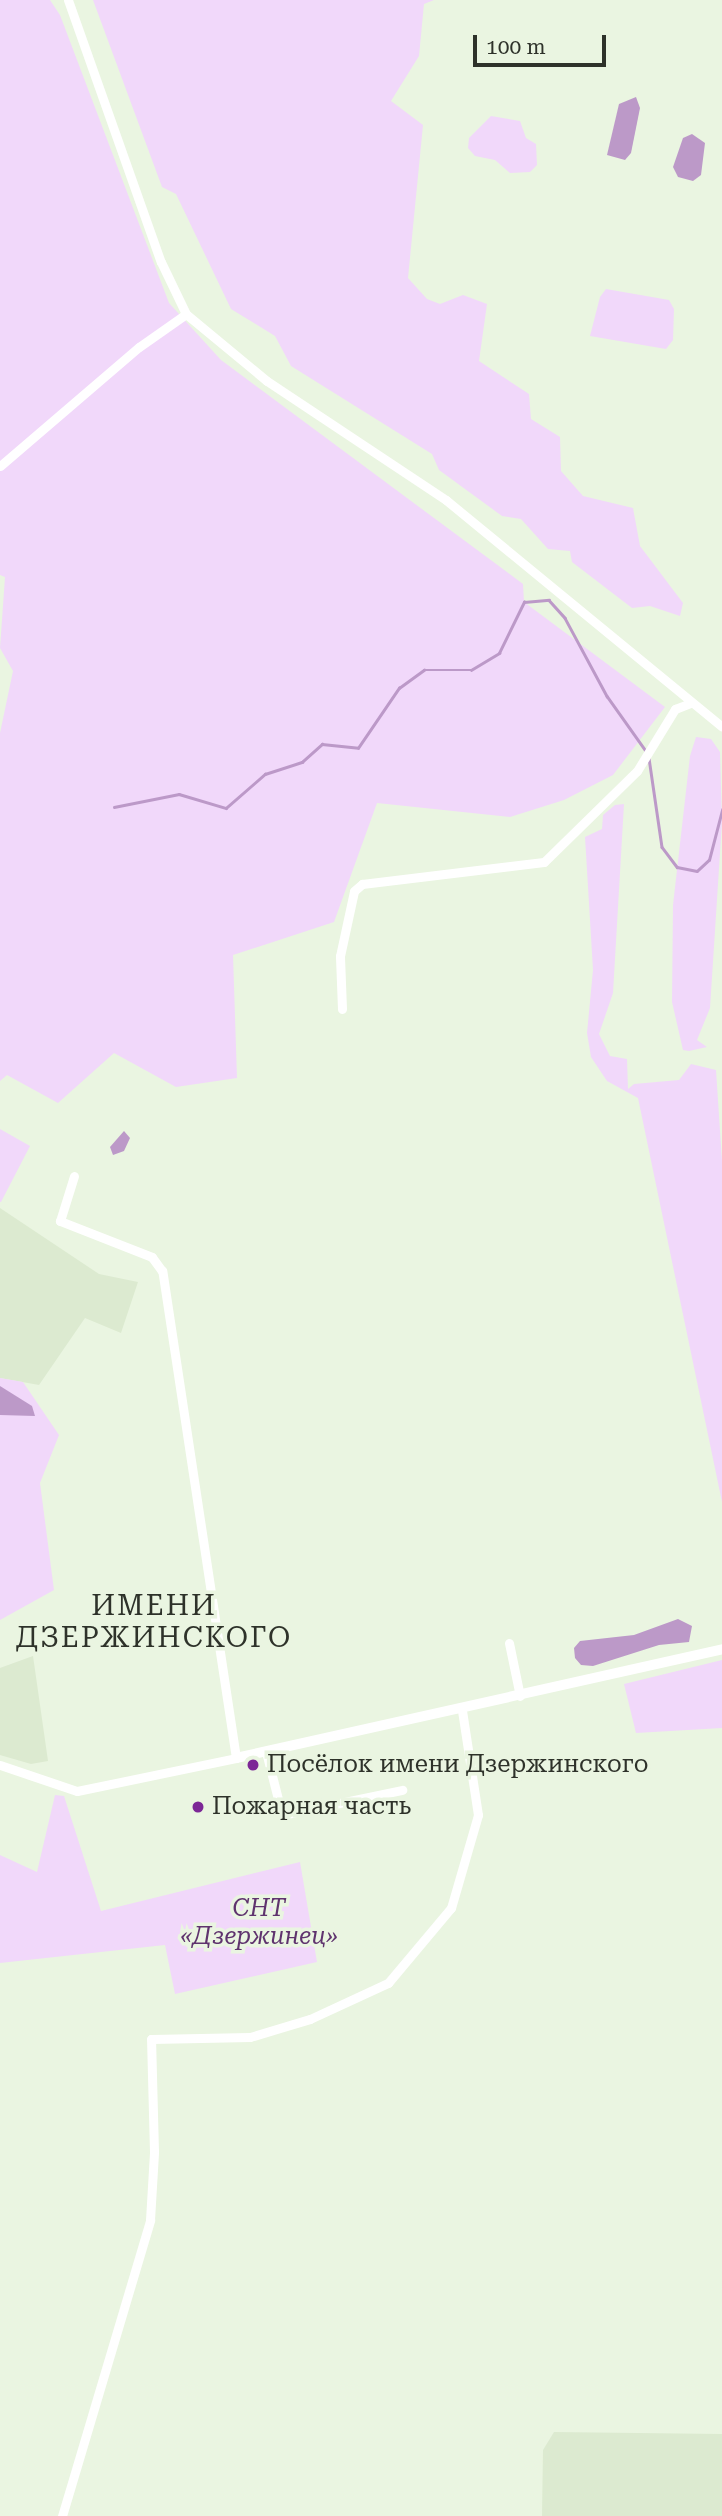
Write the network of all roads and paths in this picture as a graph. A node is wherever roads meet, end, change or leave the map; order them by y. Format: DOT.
graph roads {
  1 [pos="68,0"];
  2 [pos="186,314"];
  3 [pos="0,466"];
  4 [pos="691,704"];
  5 [pos="722,727"];
  6 [pos="342,1010"];
  7 [pos="74,1176"];
  8 [pos="509,1643"];
  9 [pos="722,1649"];
  10 [pos="520,1696"];
  11 [pos="462,1710"];
  12 [pos="266,1752"];
  13 [pos="236,1758"];
  14 [pos="0,1765"];
  15 [pos="402,1790"];
  16 [pos="62,2516"];
  1 -- 2 [label="street"];
  2 -- 3 [label="street"];
  2 -- 4 [label="street"];
  4 -- 5 [label="street"];
  4 -- 6 [label="street"];
  7 -- 13 [label="street"];
  8 -- 10 [label="street"];
  9 -- 10 [label="street"];
  10 -- 11 [label="street"];
  11 -- 12 [label="street"];
  11 -- 16 [label="street"];
  12 -- 13 [label="street"];
  12 -- 15 [label="street"];
  13 -- 14 [label="street"];
}
